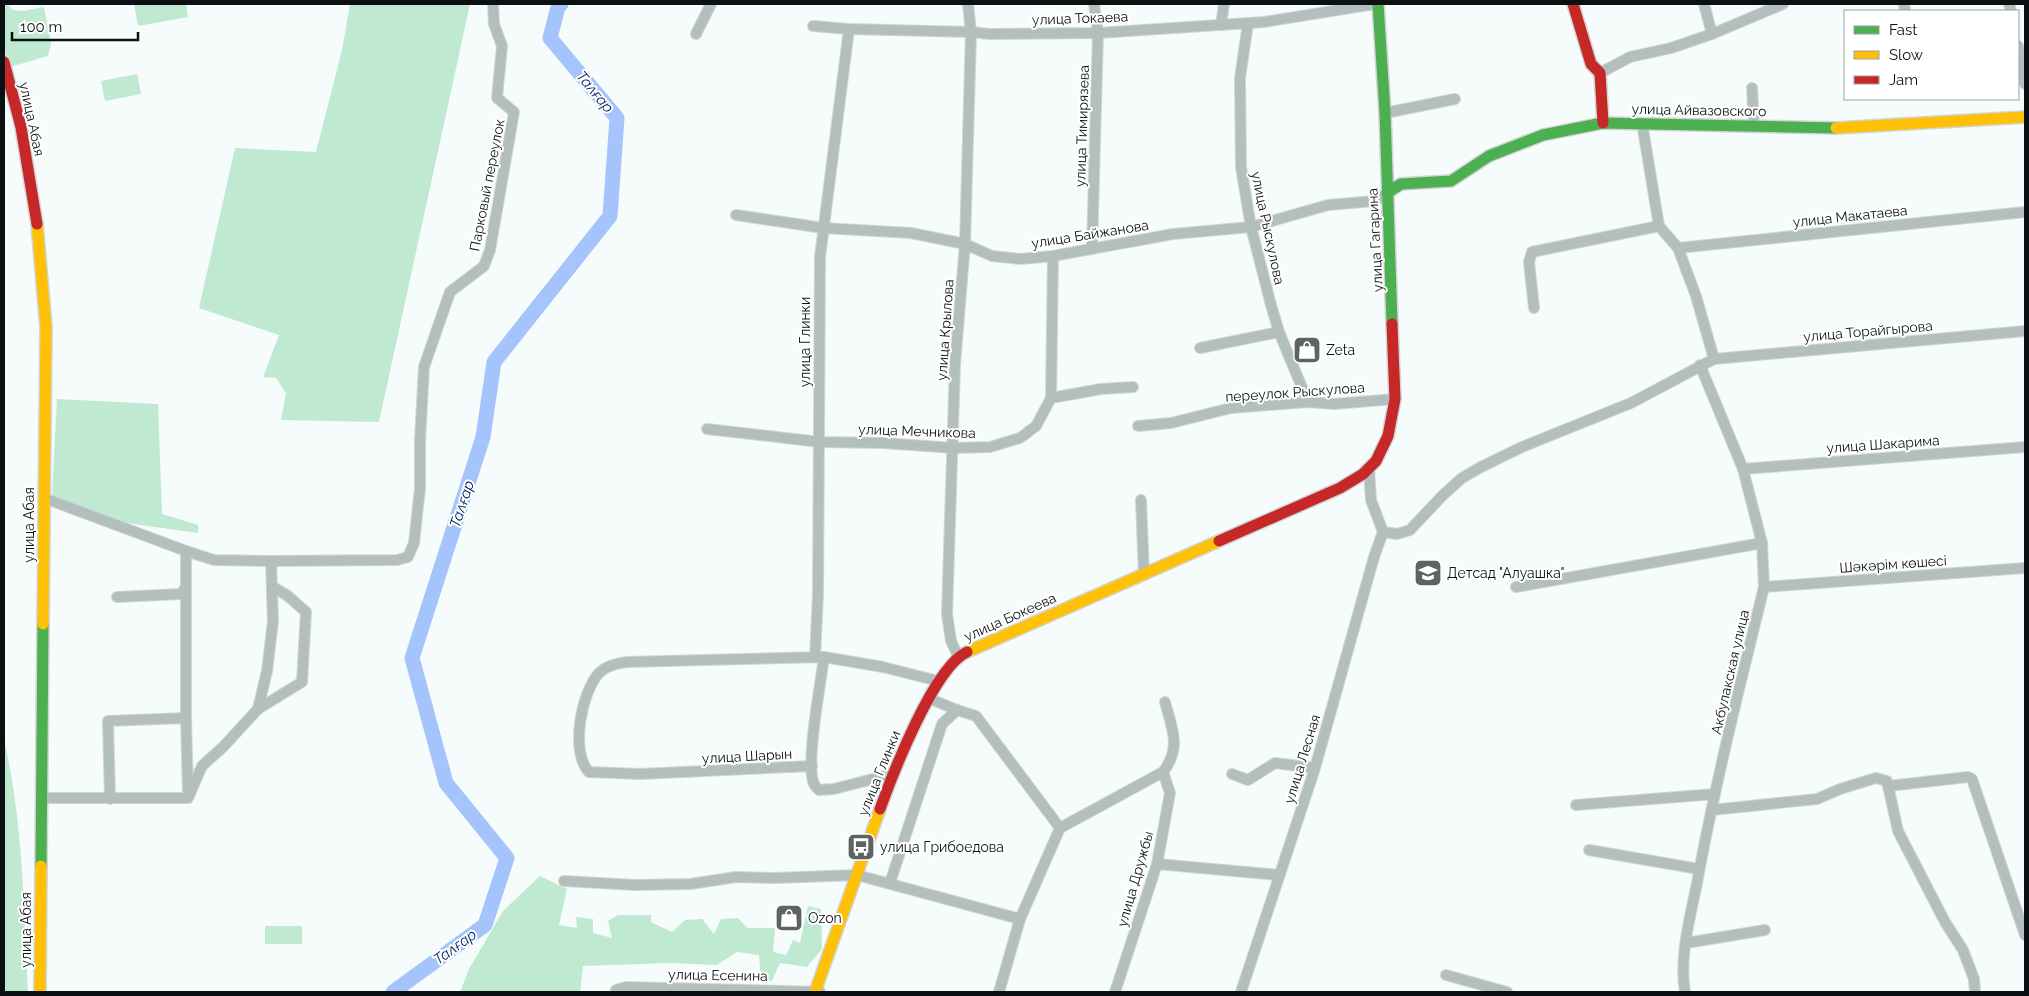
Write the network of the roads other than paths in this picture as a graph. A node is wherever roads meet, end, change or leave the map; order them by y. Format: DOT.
graph roads {
  1 [pos="493,4"];
  2 [pos="711,4"];
  3 [pos="968,4"];
  4 [pos="1094,4"];
  5 [pos="1224,4"];
  6 [pos="1377,4"];
  7 [pos="1573,4"];
  8 [pos="1704,4"];
  9 [pos="1783,4"];
  10 [pos="1248,23"];
  11 [pos="1221,24"];
  12 [pos="813,26"];
  13 [pos="849,30"];
  14 [pos="971,32"];
  15 [pos="1098,32"];
  16 [pos="696,34"];
  17 [pos="1712,34"];
  18 [pos="2019,51"];
  19 [pos="4,62"];
  20 [pos="1600,73"];
  21 [pos="2025,84"];
  22 [pos="1752,88"];
  23 [pos="1455,99"];
  24 [pos="1385,113"];
  25 [pos="2025,118"];
  26 [pos="1603,123"];
  27 [pos="1642,123"];
  28 [pos="1754,126"];
  29 [pos="1386,170"];
  30 [pos="1401,184"];
  31 [pos="1387,193"];
  32 [pos="2025,212"];
  33 [pos="736,215"];
  34 [pos="1252,226"];
  35 [pos="1659,226"];
  36 [pos="824,228"];
  37 [pos="965,244"];
  38 [pos="1678,248"];
  39 [pos="1092,249"];
  40 [pos="1053,256"];
  41 [pos="1534,308"];
  42 [pos="2025,331"];
  43 [pos="1279,332"];
  44 [pos="1200,348"];
  45 [pos="1714,359"];
  46 [pos="1700,365"];
  47 [pos="1133,387"];
  48 [pos="1051,398"];
  49 [pos="1395,399"];
  50 [pos="1308,402"];
  51 [pos="1138,426"];
  52 [pos="707,429"];
  53 [pos="820,442"];
  54 [pos="2025,447"];
  55 [pos="954,448"];
  56 [pos="1369,468"];
  57 [pos="1743,469"];
  58 [pos="44,498"];
  59 [pos="1141,500"];
  60 [pos="1383,532"];
  61 [pos="1762,543"];
  62 [pos="186,552"];
  63 [pos="271,561"];
  64 [pos="2025,568"];
  65 [pos="1144,574"];
  66 [pos="186,587"];
  67 [pos="272,587"];
  68 [pos="1764,587"];
  69 [pos="1516,588"];
  70 [pos="117,597"];
  71 [pos="958,656"];
  72 [pos="819,657"];
  73 [pos="938,681"];
  74 [pos="928,698"];
  75 [pos="1165,702"];
  76 [pos="258,709"];
  77 [pos="957,710"];
  78 [pos="186,718"];
  79 [pos="812,766"];
  80 [pos="1315,768"];
  81 [pos="1163,772"];
  82 [pos="892,774"];
  83 [pos="1232,774"];
  84 [pos="1888,786"];
  85 [pos="1715,794"];
  86 [pos="42,798"];
  87 [pos="188,798"];
  88 [pos="110,799"];
  89 [pos="1576,805"];
  90 [pos="1712,810"];
  91 [pos="1060,828"];
  92 [pos="1590,850"];
  93 [pos="1156,864"];
  94 [pos="1699,869"];
  95 [pos="857,875"];
  96 [pos="1279,875"];
  97 [pos="564,881"];
  98 [pos="890,883"];
  99 [pos="1020,918"];
  100 [pos="1765,930"];
  101 [pos="2025,936"];
  102 [pos="1686,943"];
  103 [pos="1446,975"];
  104 [pos="616,990"];
  105 [pos="40,992"];
  106 [pos="817,992"];
  107 [pos="998,992"];
  108 [pos="1115,992"];
  109 [pos="1241,992"];
  110 [pos="1507,992"];
  111 [pos="1685,992"];
  112 [pos="1975,992"];
  1 -- 63 [label="street, Парковый переулок"];
  2 -- 16 [label="street"];
  3 -- 14 [label="street, улица Крылова"];
  4 -- 15 [label="street, улица Тимирязева"];
  5 -- 11 [label="street"];
  6 -- 10 [label="street, улица Токаева"];
  6 -- 24 [label="street, улица Гагарина"];
  7 -- 20 [label="street"];
  8 -- 17 [label="street"];
  9 -- 17 [label="street"];
  10 -- 11 [label="street, улица Токаева"];
  10 -- 34 [label="street, улица Рыскулова"];
  11 -- 15 [label="street, улица Токаева"];
  12 -- 13 [label="street, улица Токаева"];
  13 -- 14 [label="street, улица Токаева"];
  13 -- 36 [label="street, улица Глинки"];
  14 -- 15 [label="street, улица Токаева"];
  14 -- 37 [label="street, улица Крылова"];
  15 -- 39 [label="street, улица Тимирязева"];
  17 -- 20 [label="street"];
  18 -- 21 [label="street"];
  19 -- 58 [label="street, улица Абая"];
  20 -- 26 [label="street"];
  22 -- 28 [label="street"];
  23 -- 24 [label="street"];
  24 -- 29 [label="street, улица Гагарина"];
  25 -- 28 [label="street, улица Айвазовского"];
  26 -- 27 [label="street, улица Айвазовского"];
  26 -- 30 [label="street, улица Айвазовского"];
  27 -- 28 [label="street, улица Айвазовского"];
  27 -- 35 [label="street"];
  29 -- 30 [label="street"];
  29 -- 31 [label="street, улица Гагарина"];
  30 -- 31 [label="street, улица Айвазовского"];
  31 -- 34 [label="street, улица Байжанова"];
  31 -- 49 [label="street, улица Гагарина"];
  32 -- 38 [label="street, улица Макатаева"];
  33 -- 36 [label="street, улица Байжанова"];
  34 -- 39 [label="street, улица Байжанова"];
  34 -- 43 [label="street, улица Рыскулова"];
  35 -- 38 [label="street"];
  35 -- 41 [label="street"];
  36 -- 37 [label="street, улица Байжанова"];
  36 -- 53 [label="street, улица Глинки"];
  37 -- 40 [label="street, улица Байжанова"];
  37 -- 55 [label="street, улица Крылова"];
  38 -- 45 [label="street"];
  39 -- 40 [label="street, улица Байжанова"];
  40 -- 48 [label="street, улица Мечникова"];
  42 -- 45 [label="street, улица Торайгырова"];
  43 -- 44 [label="street"];
  43 -- 50 [label="street, улица Рыскулова"];
  45 -- 46 [label="street, улица Торайгырова"];
  46 -- 57 [label="street, Акбулакская улица"];
  46 -- 60 [label="street, улица Торайгырова"];
  47 -- 48 [label="street"];
  48 -- 55 [label="street, улица Мечникова"];
  49 -- 50 [label="street, переулок Рыскулова"];
  49 -- 56 [label="street, улица Гагарина"];
  50 -- 51 [label="street, переулок Рыскулова"];
  52 -- 53 [label="street, улица Мечникова"];
  53 -- 55 [label="street, улица Мечникова"];
  53 -- 72 [label="street, улица Глинки"];
  54 -- 57 [label="street, улица Шакарима"];
  55 -- 71 [label="street, улица Крылова"];
  56 -- 60 [label="street"];
  56 -- 65 [label="street, улица Бокеева"];
  57 -- 61 [label="street, Акбулакская улица"];
  58 -- 62 [label="street"];
  58 -- 86 [label="street, улица Абая"];
  59 -- 65 [label="street"];
  60 -- 80 [label="street, улица Лесная"];
  61 -- 68 [label="street, Акбулакская улица"];
  61 -- 69 [label="street"];
  62 -- 63 [label="street"];
  62 -- 66 [label="street"];
  63 -- 67 [label="street"];
  64 -- 68 [label="street, Шәкәрім көшесі"];
  65 -- 71 [label="street, улица Бокеева"];
  66 -- 70 [label="street"];
  66 -- 78 [label="street"];
  67 -- 76 [label="street"];
  67 -- 76 [label="street"];
  68 -- 85 [label="street, Акбулакская улица"];
  71 -- 73 [label="street, улица Бокеева"];
  72 -- 73 [label="street"];
  72 -- 79 [label="street, улица Глинки"];
  72 -- 79 [label="street, улица Шарын"];
  73 -- 74 [label="street, улица Глинки"];
  74 -- 77 [label="street"];
  74 -- 82 [label="street, улица Глинки"];
  75 -- 81 [label="street"];
  76 -- 87 [label="street"];
  77 -- 91 [label="street"];
  77 -- 98 [label="street"];
  78 -- 87 [label="street"];
  78 -- 88 [label="street"];
  79 -- 82 [label="street, улица Шарын"];
  80 -- 83 [label="street"];
  80 -- 96 [label="street, улица Лесная"];
  81 -- 91 [label="street"];
  81 -- 93 [label="street, улица Дружбы"];
  82 -- 95 [label="street, улица Глинки"];
  84 -- 90 [label="street"];
  84 -- 101 [label="street"];
  84 -- 112 [label="street"];
  85 -- 89 [label="street"];
  85 -- 90 [label="street, Акбулакская улица"];
  86 -- 88 [label="street"];
  86 -- 105 [label="street, улица Абая"];
  87 -- 88 [label="street"];
  90 -- 94 [label="street, Акбулакская улица"];
  91 -- 99 [label="street"];
  92 -- 94 [label="street"];
  93 -- 96 [label="street"];
  93 -- 108 [label="street, улица Дружбы"];
  94 -- 102 [label="street, Акбулакская улица"];
  95 -- 97 [label="street"];
  95 -- 98 [label="street"];
  95 -- 106 [label="street, улица Глинки"];
  96 -- 109 [label="street, улица Лесная"];
  98 -- 99 [label="street"];
  99 -- 107 [label="street"];
  100 -- 102 [label="street"];
  102 -- 111 [label="street, Акбулакская улица"];
  103 -- 110 [label="street"];
  104 -- 106 [label="street, улица Есенина"];
}
